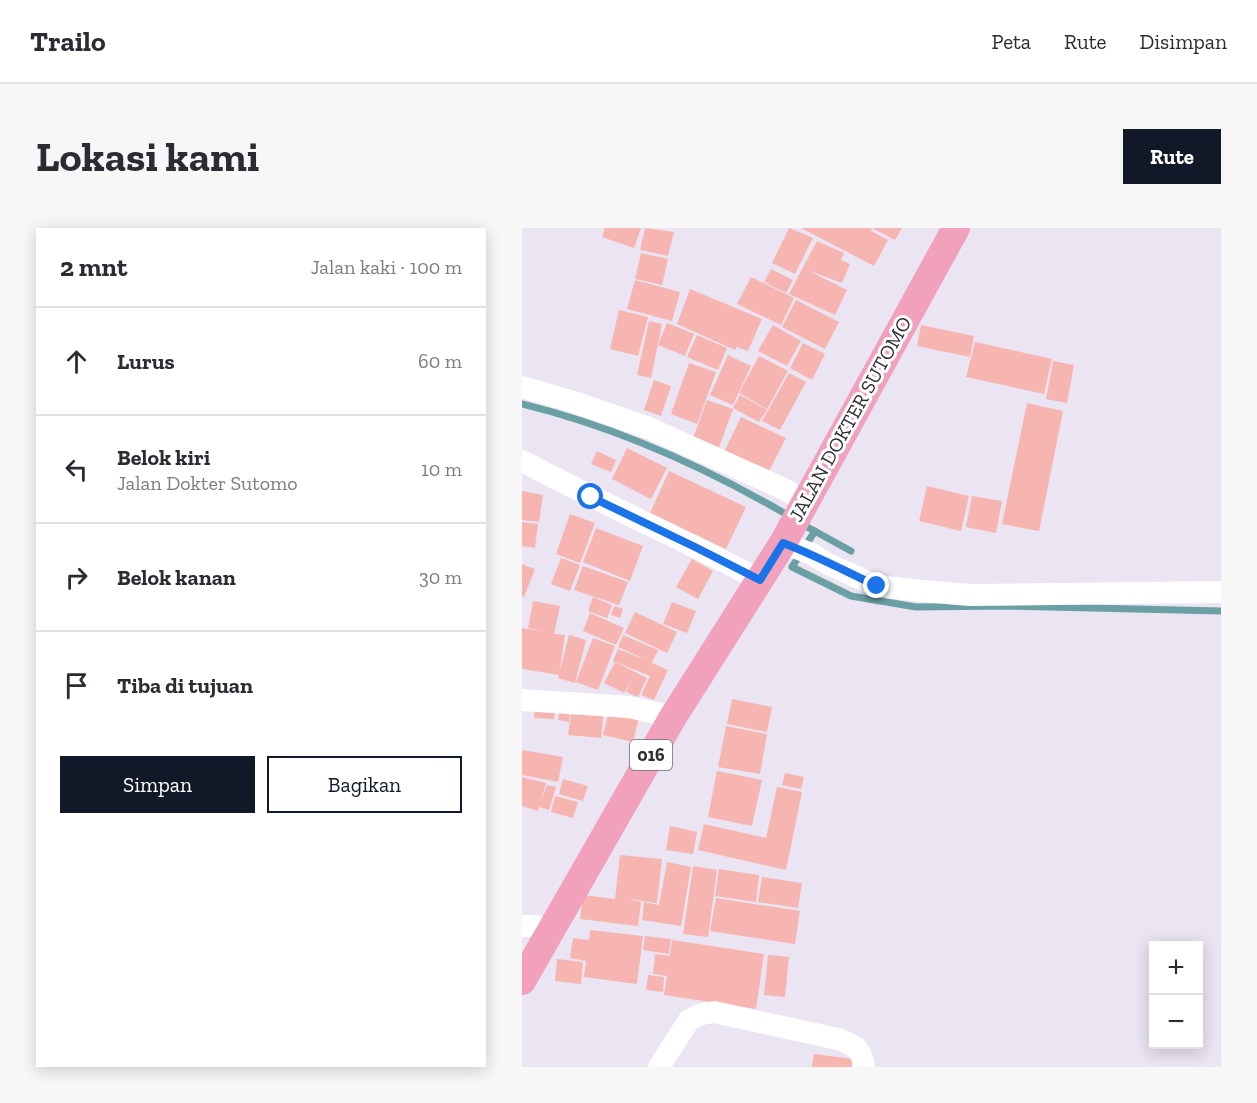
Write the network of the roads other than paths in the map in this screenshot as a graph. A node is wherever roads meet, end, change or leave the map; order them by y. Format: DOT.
graph roads {
  1 [pos="956,228"];
  2 [pos="522,387"];
  3 [pos="522,461"];
  4 [pos="797,531"];
  5 [pos="760,580"];
  6 [pos="1221,592"];
  7 [pos="522,699"];
  8 [pos="673,717"];
  9 [pos="522,926"];
  10 [pos="551,930"];
  11 [pos="522,981"];
  12 [pos="659,1067"];
  13 [pos="864,1067"];
  1 -- 4 [label="main road, JALAN DOKTER SUTOMO / 016"];
  2 -- 4 [label="street"];
  3 -- 5 [label="street"];
  4 -- 5 [label="main road, JALAN DOKTER SUTOMO / 016"];
  4 -- 6 [label="street"];
  5 -- 8 [label="main road, JALAN DOKTER SUTOMO / 016"];
  7 -- 8 [label="street"];
  8 -- 10 [label="main road, JALAN DOKTER SUTOMO / 016"];
  9 -- 10 [label="street"];
  10 -- 11 [label="main road, JALAN DOKTER SUTOMO / 016"];
  12 -- 13 [label="street"];
}
